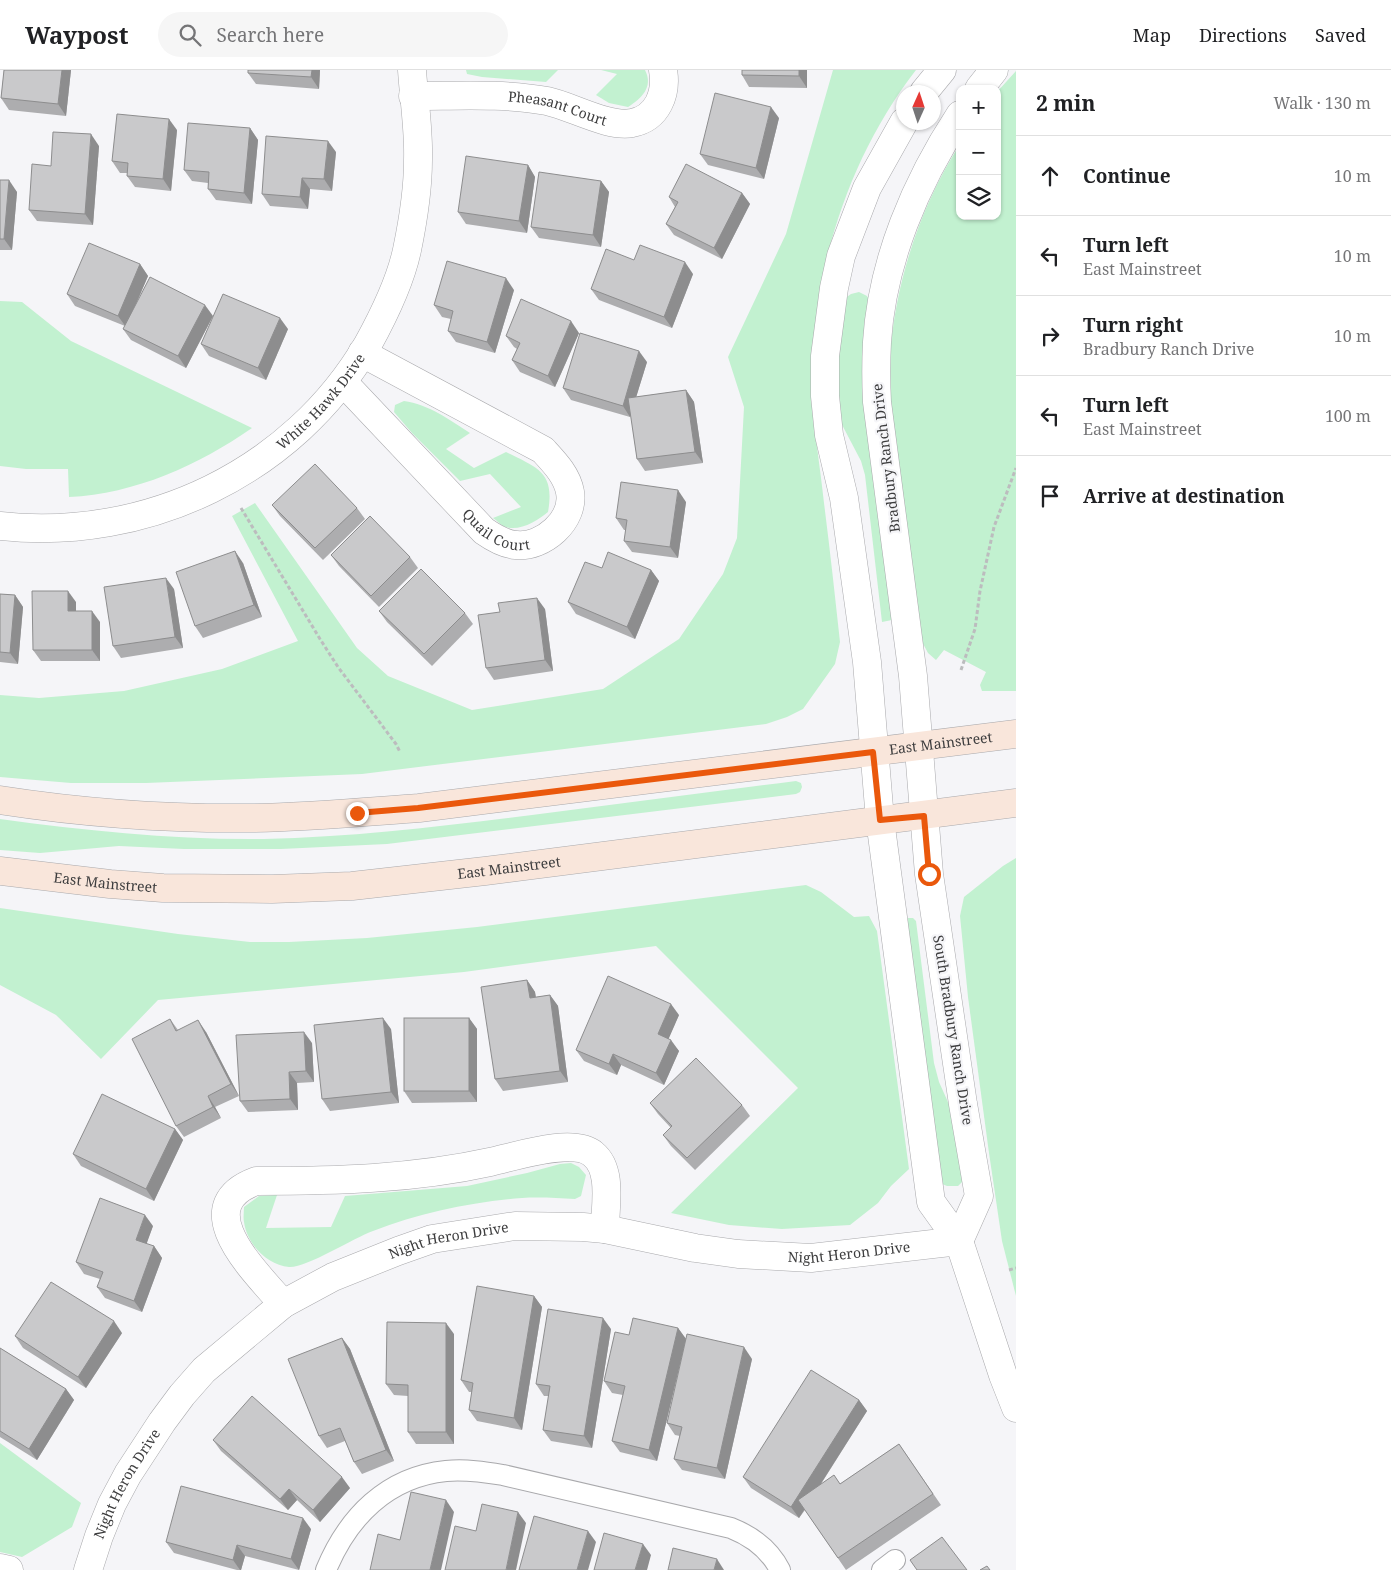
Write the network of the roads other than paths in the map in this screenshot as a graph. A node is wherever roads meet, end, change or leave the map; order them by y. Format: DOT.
graph roads {
  1 [pos="664,70"];
  2 [pos="942,70"];
  3 [pos="994,70"];
  4 [pos="412,83"];
  5 [pos="930,85"];
  6 [pos="982,85"];
  7 [pos="956,123"];
  8 [pos="900,130"];
  9 [pos="362,353"];
  10 [pos="343,382"];
  11 [pos="0,526"];
  12 [pos="1016,734"];
  13 [pos="920,746"];
  14 [pos="873,752"];
  15 [pos="0,800"];
  16 [pos="1016,803"];
  17 [pos="924,816"];
  18 [pos="880,820"];
  19 [pos="0,870"];
  20 [pos="605,1229"];
  21 [pos="959,1241"];
  22 [pos="283,1304"];
  23 [pos="1016,1408"];
  24 [pos="0,1568"];
  25 [pos="9,1570"];
  26 [pos="88,1570"];
  27 [pos="326,1570"];
  28 [pos="780,1570"];
  1 -- 4 [label="street, Pheasant Court"];
  2 -- 5 [label="street"];
  3 -- 6 [label="street"];
  4 -- 9 [label="street, White Hawk Drive"];
  7 -- 13 [label="street, Bradbury Ranch Drive"];
  8 -- 14 [label="street"];
  9 -- 10 [label="street, White Hawk Drive"];
  9 -- 10 [label="street, Quail Court"];
  10 -- 11 [label="street, White Hawk Drive"];
  12 -- 13 [label="main road, East Mainstreet"];
  13 -- 14 [label="main road, East Mainstreet"];
  13 -- 17 [label="street, Bradbury Ranch Drive"];
  14 -- 15 [label="main road, East Mainstreet"];
  14 -- 18 [label="street"];
  16 -- 17 [label="main road, East Mainstreet"];
  17 -- 18 [label="main road, East Mainstreet"];
  17 -- 21 [label="street, South Bradbury Ranch Drive"];
  18 -- 19 [label="main road, East Mainstreet"];
  18 -- 21 [label="street"];
  20 -- 21 [label="street, Night Heron Drive"];
  20 -- 22 [label="street, Night Heron Drive"];
  20 -- 22 [label="street"];
  21 -- 23 [label="street"];
  22 -- 26 [label="street, Night Heron Drive"];
  24 -- 25 [label="street"];
  27 -- 28 [label="lane"];
}
